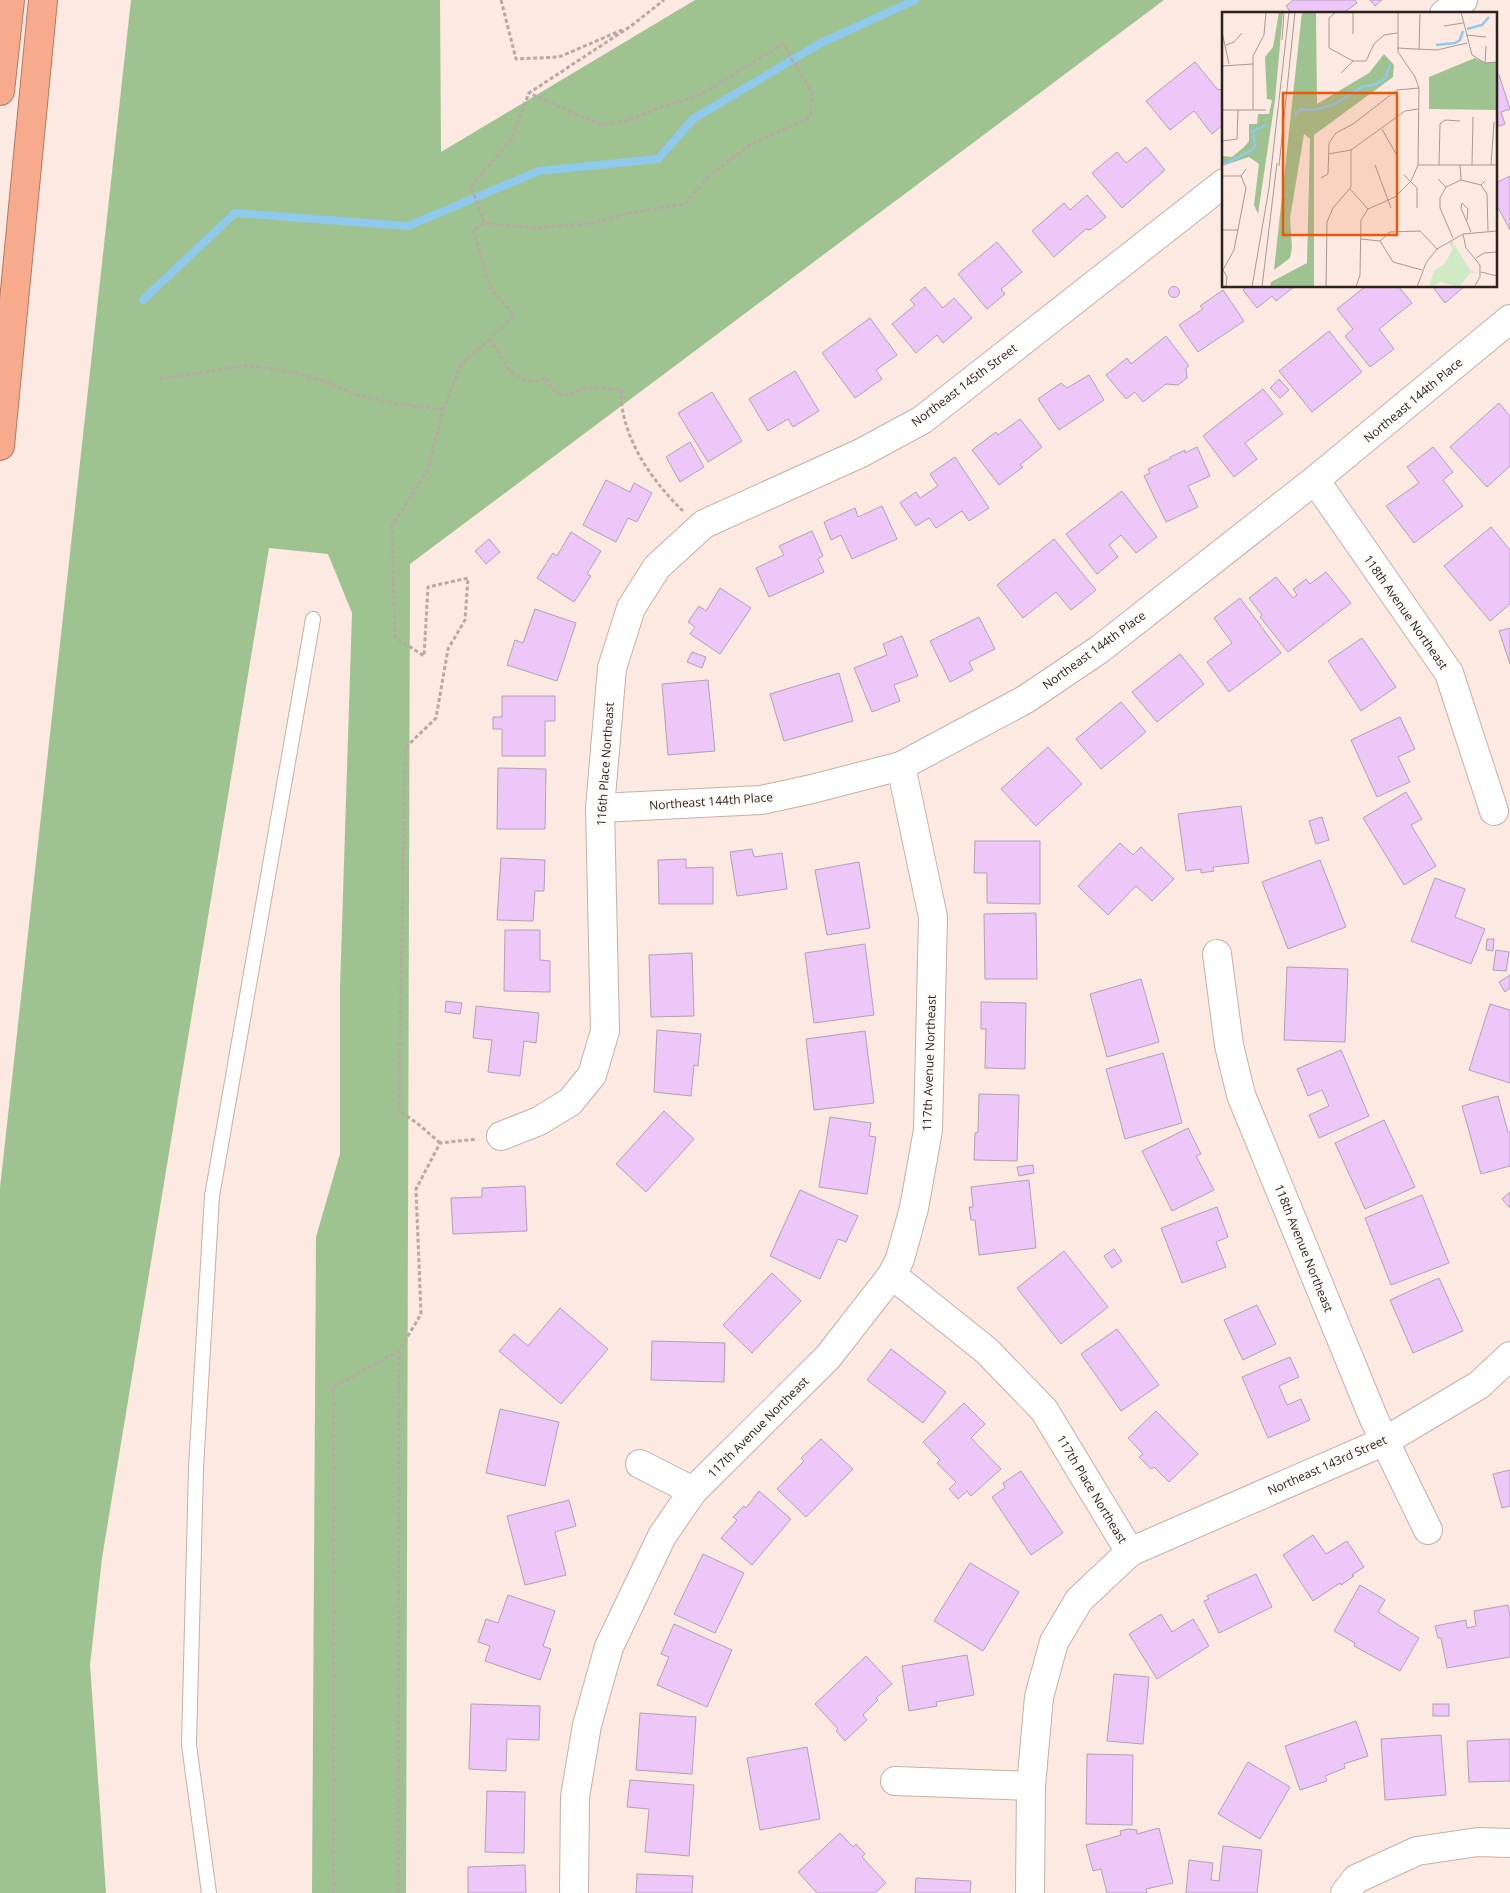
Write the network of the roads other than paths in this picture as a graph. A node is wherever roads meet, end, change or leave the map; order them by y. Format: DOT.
graph roads {
  1 [pos="10,0"];
  2 [pos="43,0"];
  3 [pos="1463,0"];
  4 [pos="1447,12"];
  5 [pos="0,91"];
  6 [pos="1222,185"];
  7 [pos="1510,320"];
  8 [pos="0,446"];
  9 [pos="1314,480"];
  10 [pos="657,568"];
  11 [pos="313,619"];
  12 [pos="901,766"];
  13 [pos="600,808"];
  14 [pos="1494,811"];
  15 [pos="1217,954"];
  16 [pos="501,1136"];
  17 [pos="892,1275"];
  18 [pos="1510,1356"];
  19 [pos="1385,1440"];
  20 [pos="640,1464"];
  21 [pos="693,1491"];
  22 [pos="1428,1530"];
  23 [pos="1130,1552"];
  24 [pos="895,1781"];
  25 [pos="1031,1786"];
  26 [pos="1510,1842"];
  27 [pos="209,1893"];
  28 [pos="574,1893"];
  29 [pos="1030,1893"];
  30 [pos="1345,1893"];
  1 -- 5 [label="highway"];
  2 -- 8 [label="highway"];
  3 -- 4 [label="street"];
  6 -- 10 [label="street, Northeast 145th Street"];
  7 -- 9 [label="street, Northeast 144th Place"];
  9 -- 12 [label="street, Northeast 144th Place"];
  9 -- 14 [label="street, 118th Avenue Northeast"];
  10 -- 13 [label="street, 116th Place Northeast"];
  11 -- 27 [label="lane"];
  12 -- 13 [label="street, Northeast 144th Place"];
  12 -- 17 [label="street, 117th Avenue Northeast"];
  13 -- 16 [label="street, 116th Place Northeast"];
  15 -- 19 [label="street, 118th Avenue Northeast"];
  17 -- 21 [label="street, 117th Avenue Northeast"];
  17 -- 23 [label="street, 117th Place Northeast"];
  18 -- 19 [label="street, Northeast 143rd Street"];
  19 -- 22 [label="street, 118th Avenue Northeast"];
  19 -- 23 [label="street, Northeast 143rd Street"];
  20 -- 21 [label="street"];
  21 -- 28 [label="street, 117th Avenue Northeast"];
  23 -- 25 [label="street, 117th Place Northeast"];
  24 -- 25 [label="street"];
  25 -- 29 [label="street, 117th Place Northeast"];
  26 -- 30 [label="street"];
}
